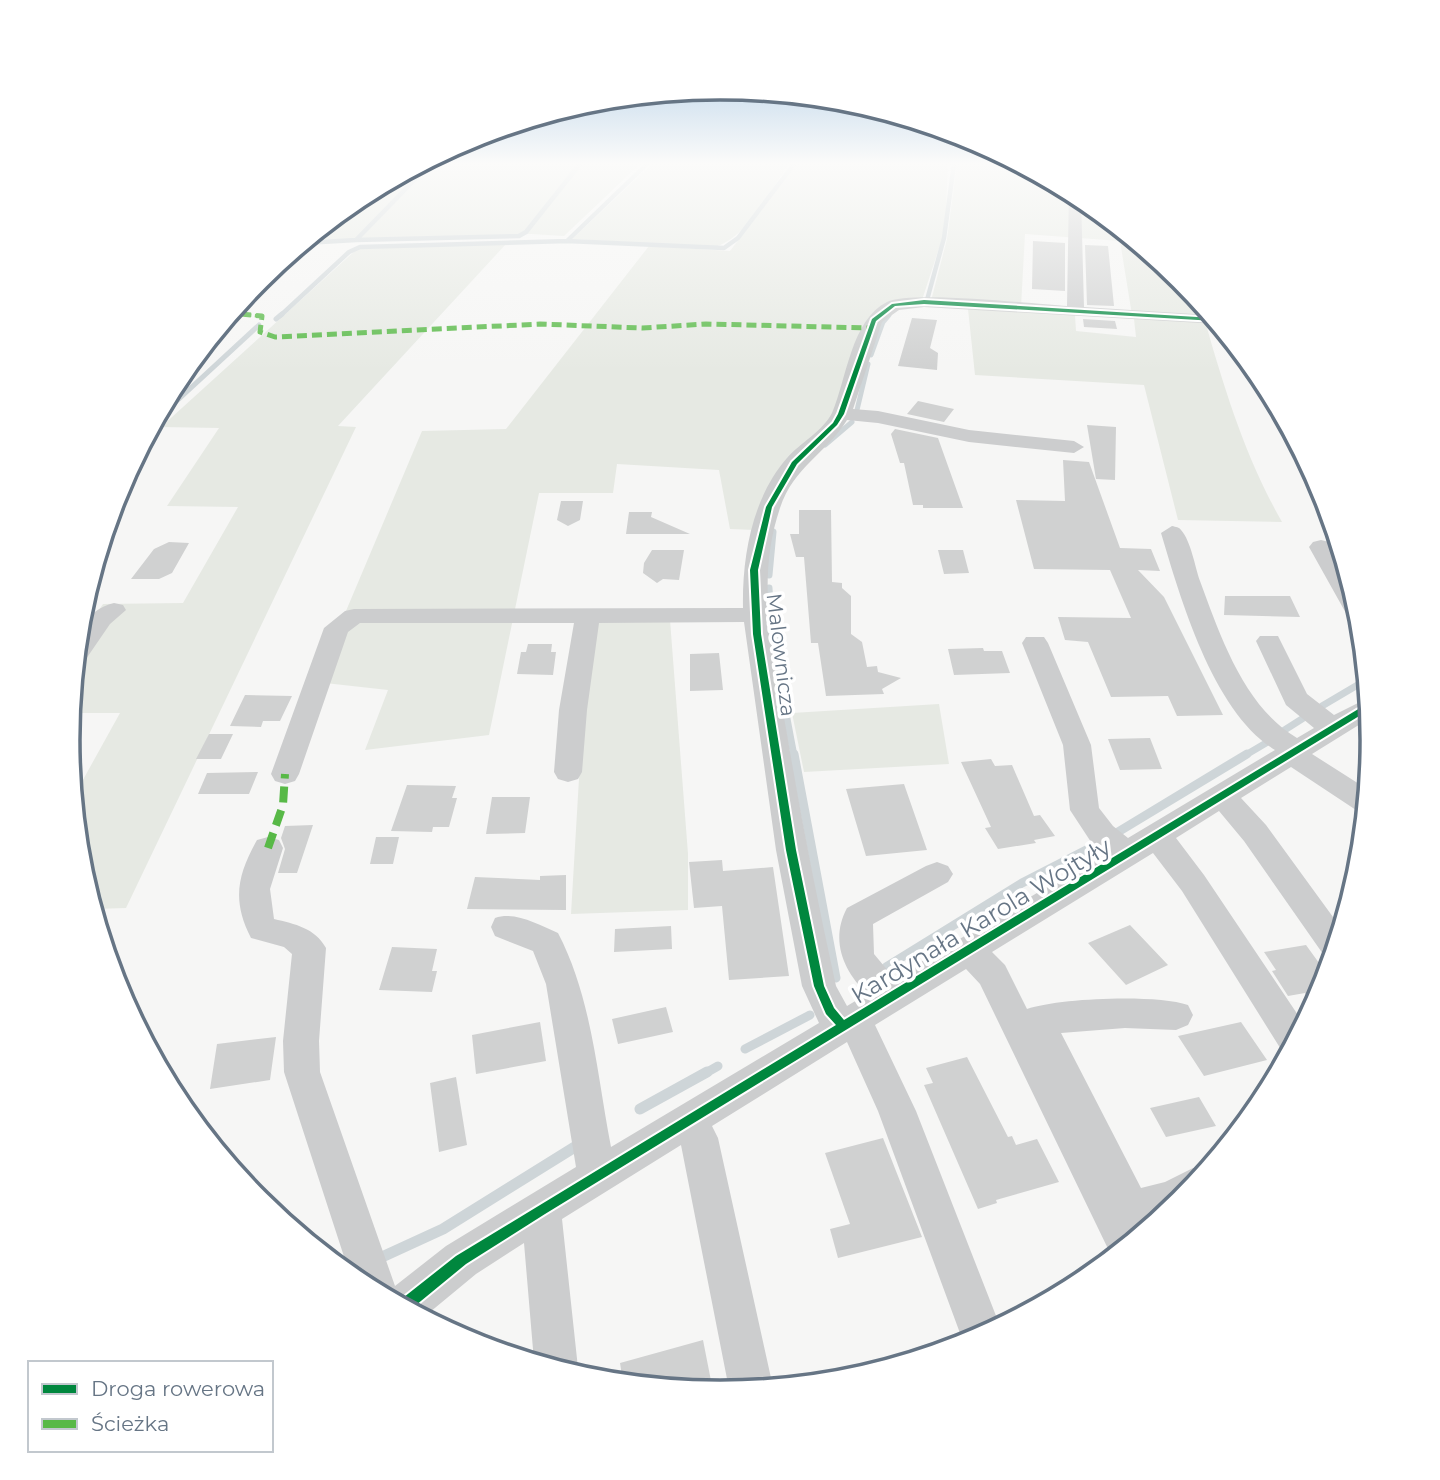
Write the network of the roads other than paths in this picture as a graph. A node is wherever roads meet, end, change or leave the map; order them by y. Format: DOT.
graph roads {
  1 [pos="1075,233"];
  2 [pos="1076,313"];
  3 [pos="1202,319"];
  4 [pos="841,414"];
  5 [pos="1074,447"];
  6 [pos="1172,533"];
  7 [pos="1321,547"];
  8 [pos="1339,580"];
  9 [pos="114,610"];
  10 [pos="588,614"];
  11 [pos="755,615"];
  12 [pos="90,635"];
  13 [pos="1269,640"];
  14 [pos="1035,643"];
  15 [pos="1359,713"];
  16 [pos="1333,729"];
  17 [pos="1294,753"];
  18 [pos="568,772"];
  19 [pos="285,774"];
  20 [pos="1223,796"];
  21 [pos="1357,796"];
  22 [pos="1157,836"];
  23 [pos="1114,844"];
  24 [pos="268,848"];
  25 [pos="937,874"];
  26 [pos="507,928"];
  27 [pos="1329,936"];
  28 [pos="981,944"];
  29 [pos="892,998"];
  30 [pos="1176,1015"];
  31 [pos="1037,1020"];
  32 [pos="849,1025"];
  33 [pos="1289,1031"];
  34 [pos="689,1122"];
  35 [pos="597,1177"];
  36 [pos="541,1210"];
  37 [pos="1134,1228"];
  38 [pos="370,1275"];
  39 [pos="411,1300"];
  40 [pos="978,1325"];
  41 [pos="555,1358"];
  42 [pos="749,1379"];
  1 -- 2 [label="street"];
  2 -- 3 [label="street, Malownicza"];
  2 -- 4 [label="street, Malownicza"];
  4 -- 5 [label="street"];
  4 -- 11 [label="street, Malownicza"];
  6 -- 17 [label="street"];
  7 -- 8 [label="street"];
  9 -- 12 [label="street"];
  10 -- 11 [label="street"];
  10 -- 18 [label="street"];
  10 -- 19 [label="street"];
  11 -- 32 [label="street, Malownicza"];
  13 -- 16 [label="street"];
  14 -- 23 [label="street"];
  15 -- 16 [label="street, Kardynała Karola Wojtyły"];
  16 -- 17 [label="street, Kardynała Karola Wojtyły"];
  17 -- 20 [label="street, Kardynała Karola Wojtyły"];
  17 -- 21 [label="street"];
  20 -- 22 [label="street, Kardynała Karola Wojtyły"];
  20 -- 27 [label="street"];
  22 -- 23 [label="street, Kardynała Karola Wojtyły"];
  22 -- 33 [label="street"];
  23 -- 28 [label="street, Kardynała Karola Wojtyły"];
  24 -- 38 [label="street"];
  25 -- 29 [label="street"];
  26 -- 35 [label="street"];
  28 -- 29 [label="street, Kardynała Karola Wojtyły"];
  28 -- 31 [label="street"];
  28 -- 37 [label="street"];
  29 -- 32 [label="street, Kardynała Karola Wojtyły"];
  30 -- 31 [label="street"];
  31 -- 37 [label="street"];
  32 -- 34 [label="street, Kardynała Karola Wojtyły"];
  32 -- 40 [label="street, Malownicza"];
  34 -- 35 [label="street, Kardynała Karola Wojtyły"];
  34 -- 42 [label="street"];
  35 -- 36 [label="street, Kardynała Karola Wojtyły"];
  36 -- 39 [label="street, Kardynała Karola Wojtyły"];
  36 -- 41 [label="street"];
}
